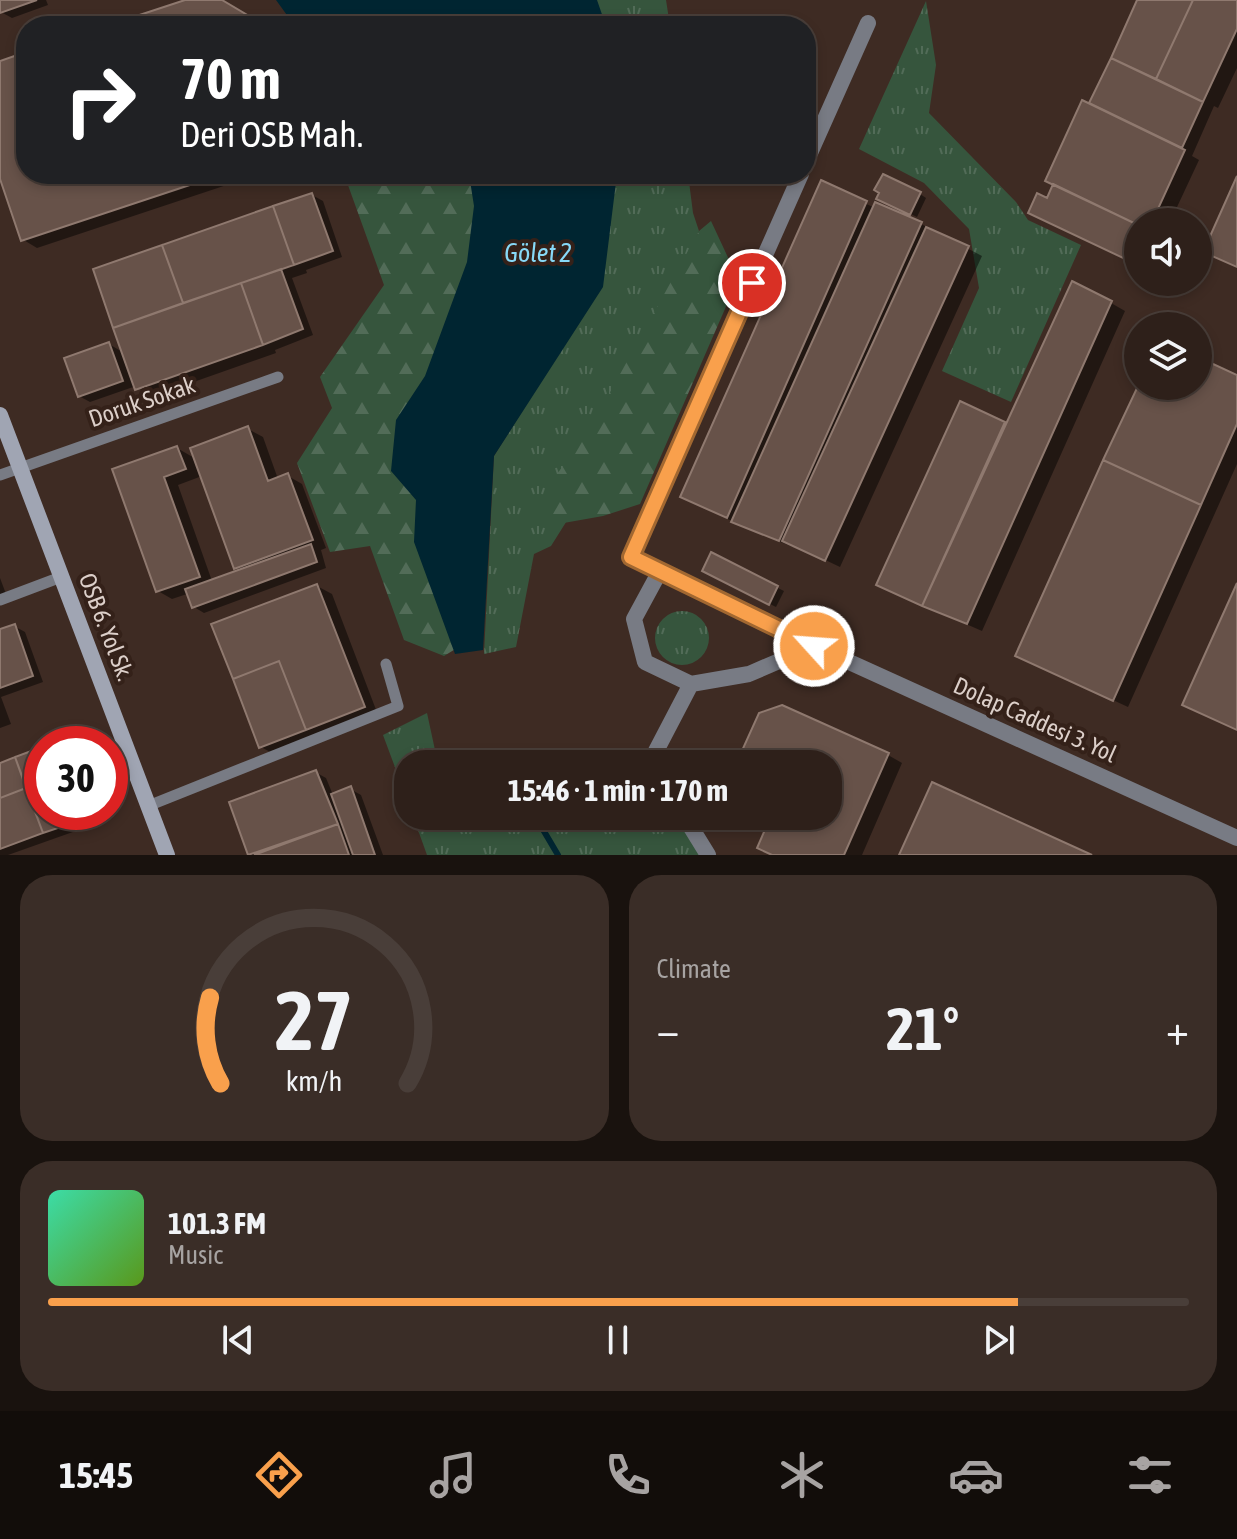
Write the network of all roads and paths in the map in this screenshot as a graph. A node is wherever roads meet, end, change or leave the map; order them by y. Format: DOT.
graph roads {
  1 [pos="868,23"];
  2 [pos="816,140"];
  3 [pos="797,184"];
  4 [pos="278,377"];
  5 [pos="0,415"];
  6 [pos="20,468"];
  7 [pos="0,475"];
  8 [pos="660,571"];
  9 [pos="61,577"];
  10 [pos="0,600"];
  11 [pos="814,646"];
  12 [pos="386,664"];
  13 [pos="691,684"];
  14 [pos="657,750"];
  15 [pos="148,806"];
  16 [pos="693,830"];
  17 [pos="1237,838"];
  18 [pos="167,855"];
  19 [pos="708,855"];
  1 -- 2 [label="street"];
  3 -- 8 [label="street, Dolap Caddesi 3. Yol"];
  4 -- 6 [label="lane, Doruk Sokak"];
  5 -- 6 [label="main road, OSB 6. Yol Sk."];
  6 -- 7 [label="lane, Doruk Sokak"];
  6 -- 9 [label="main road, OSB 6. Yol Sk."];
  8 -- 11 [label="street, Dolap Caddesi 3. Yol"];
  8 -- 13 [label="street"];
  9 -- 10 [label="lane"];
  9 -- 15 [label="main road, OSB 6. Yol Sk."];
  11 -- 13 [label="street"];
  11 -- 17 [label="street, Dolap Caddesi 3. Yol"];
  12 -- 15 [label="lane"];
  13 -- 14 [label="street"];
  15 -- 18 [label="main road, OSB 6. Yol Sk."];
  16 -- 19 [label="street"];
}
